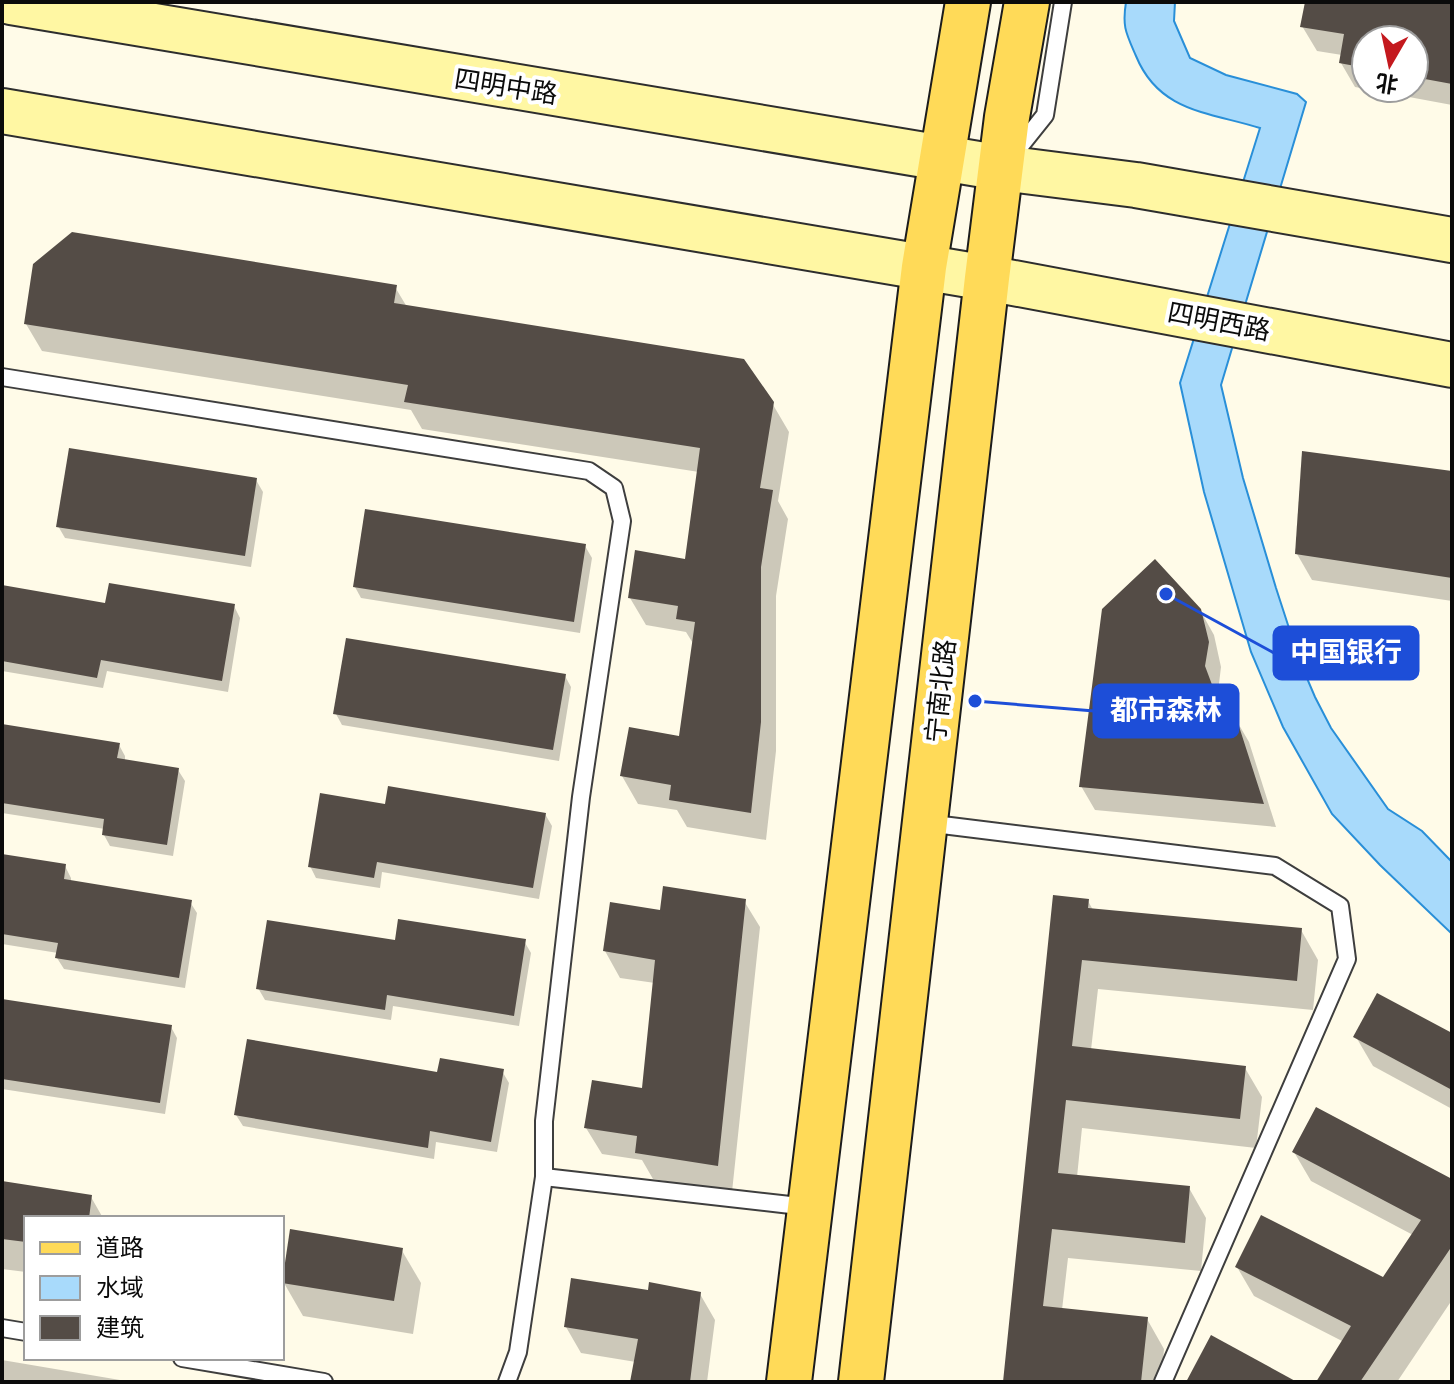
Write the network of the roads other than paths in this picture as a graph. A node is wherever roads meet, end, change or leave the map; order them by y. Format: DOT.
graph roads {
  1 [pos="11,2"];
  2 [pos="968,2"];
  3 [pos="1027,2"];
  4 [pos="1063,2"];
  5 [pos="2,111"];
  6 [pos="941,158"];
  7 [pos="1002,168"];
  8 [pos="1452,240"];
  9 [pos="924,267"];
  10 [pos="987,278"];
  11 [pos="1452,365"];
  12 [pos="2,377"];
  13 [pos="925,823"];
  14 [pos="544,1177"];
  15 [pos="810,1207"];
  16 [pos="2,1328"];
  17 [pos="24,1332"];
  18 [pos="194,1360"];
  19 [pos="324,1382"];
  20 [pos="507,1382"];
  21 [pos="789,1382"];
  22 [pos="861,1382"];
  23 [pos="1163,1382"];
  1 -- 6 [label="main road, 四明中路"];
  2 -- 6 [label="main road"];
  3 -- 7 [label="main road, 宁南北路"];
  4 -- 7 [label="lane"];
  5 -- 9 [label="main road"];
  6 -- 7 [label="main road, 四明中路"];
  6 -- 9 [label="main road"];
  7 -- 8 [label="main road"];
  7 -- 10 [label="main road, 宁南北路"];
  9 -- 10 [label="main road"];
  9 -- 15 [label="main road"];
  10 -- 11 [label="main road, 四明西路"];
  10 -- 13 [label="main road, 宁南北路"];
  12 -- 14 [label="lane"];
  13 -- 22 [label="main road, 宁南北路"];
  13 -- 23 [label="lane"];
  14 -- 15 [label="lane"];
  14 -- 20 [label="lane"];
  15 -- 21 [label="main road"];
  16 -- 17 [label="lane"];
  18 -- 19 [label="lane"];
}
